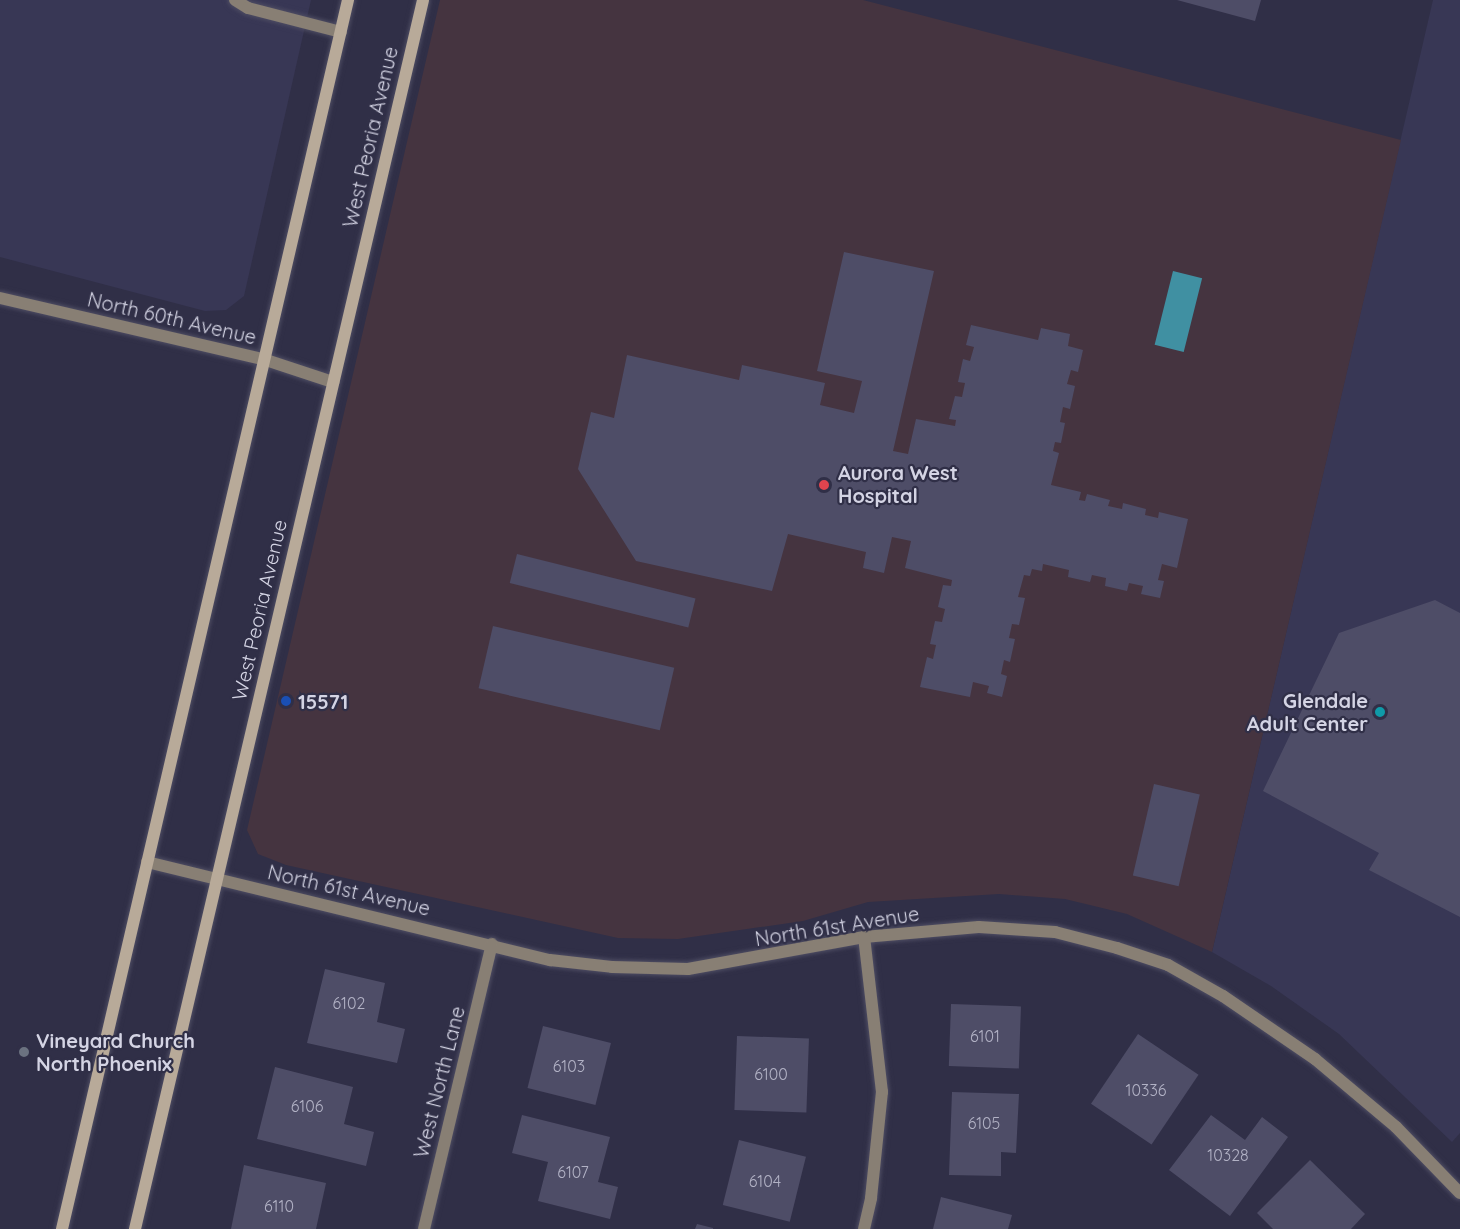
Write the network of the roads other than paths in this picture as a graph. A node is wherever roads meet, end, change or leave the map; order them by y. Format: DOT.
graph roads {
  1 [pos="235,0"];
  2 [pos="348,0"];
  3 [pos="423,0"];
  4 [pos="341,32"];
  5 [pos="0,298"];
  6 [pos="266,360"];
  7 [pos="333,382"];
  8 [pos="147,862"];
  9 [pos="216,877"];
  10 [pos="864,937"];
  11 [pos="492,944"];
  12 [pos="1460,1193"];
  13 [pos="62,1229"];
  14 [pos="135,1229"];
  15 [pos="424,1229"];
  16 [pos="864,1229"];
  1 -- 4 [label="street"];
  2 -- 4 [label="main road"];
  3 -- 7 [label="main road, West Peoria Avenue"];
  4 -- 6 [label="main road"];
  5 -- 6 [label="street, North 60th Avenue"];
  6 -- 7 [label="street, North 60th Avenue"];
  6 -- 8 [label="main road"];
  7 -- 9 [label="main road, West Peoria Avenue"];
  8 -- 9 [label="street, North 61st Avenue"];
  8 -- 13 [label="main road"];
  9 -- 11 [label="street, North 61st Avenue"];
  9 -- 14 [label="main road, West Peoria Avenue"];
  10 -- 11 [label="street, North 61st Avenue"];
  10 -- 12 [label="street, North 61st Avenue"];
  10 -- 16 [label="street"];
  11 -- 15 [label="street, West North Lane"];
}
